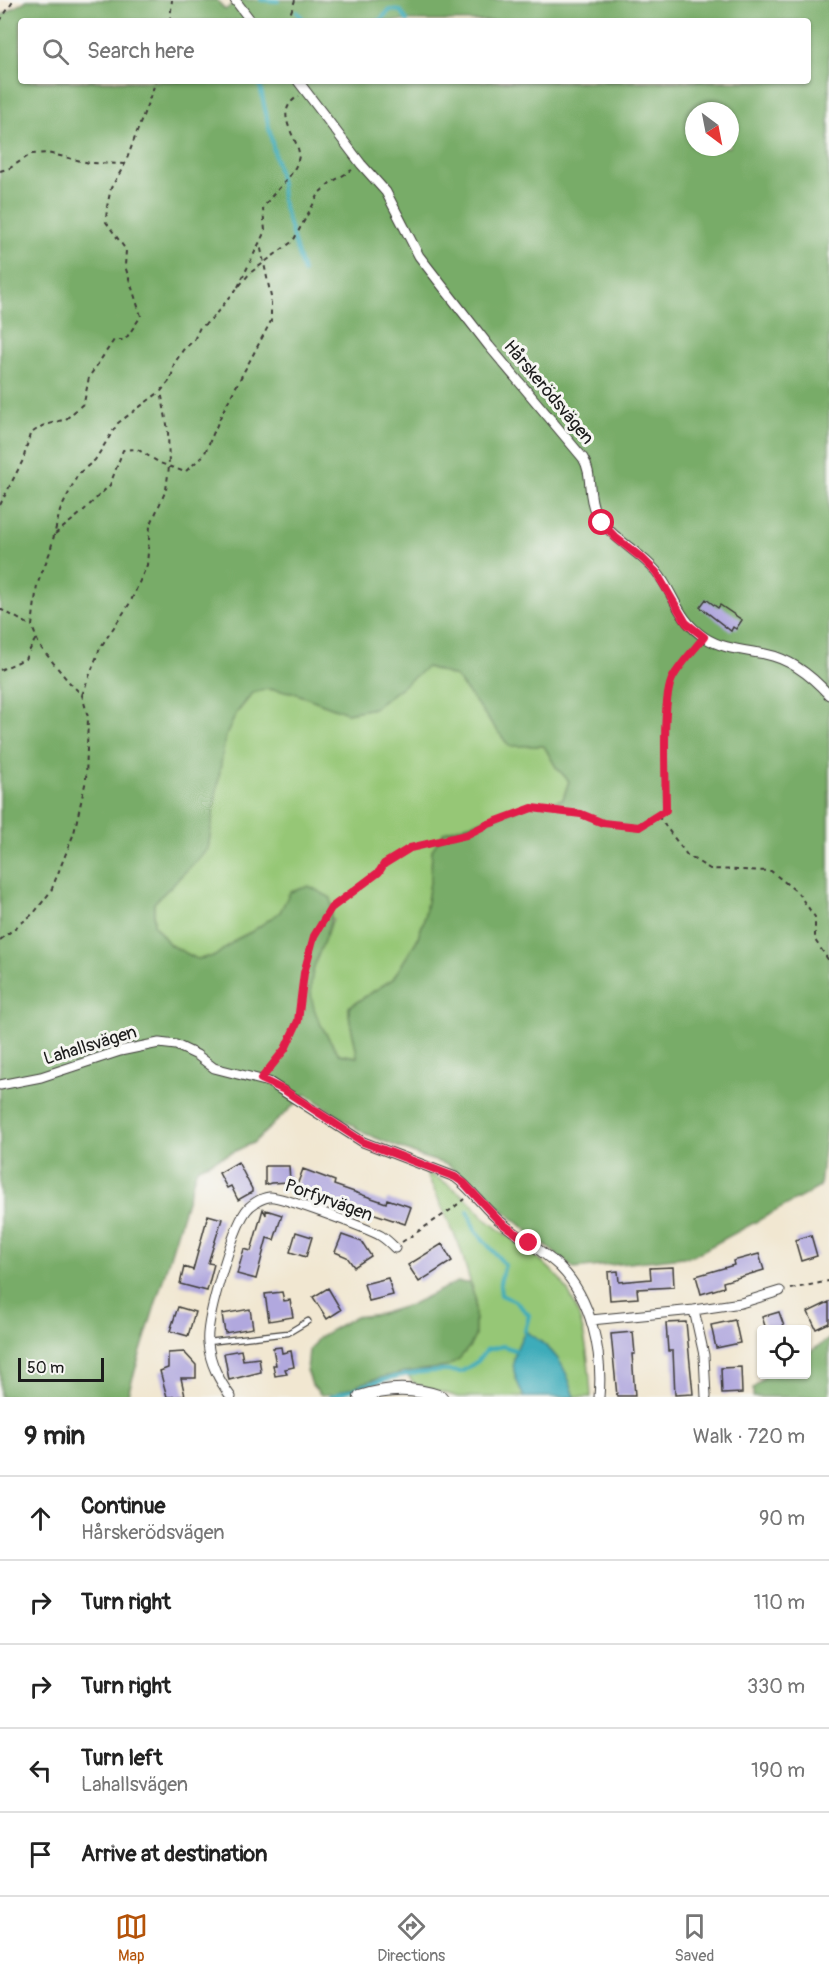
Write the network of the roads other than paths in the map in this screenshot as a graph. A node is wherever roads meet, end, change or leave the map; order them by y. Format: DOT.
graph roads {
  1 [pos="235,0"];
  2 [pos="249,18"];
  3 [pos="300,84"];
  4 [pos="829,695"];
  5 [pos="0,1085"];
  6 [pos="395,1248"];
  7 [pos="780,1291"];
  8 [pos="694,1310"];
  9 [pos="591,1320"];
  10 [pos="308,1321"];
  11 [pos="208,1342"];
  12 [pos="231,1397"];
  13 [pos="360,1397"];
  14 [pos="441,1397"];
  15 [pos="599,1397"];
  16 [pos="706,1397"];
  1 -- 2 [label="street"];
  3 -- 4 [label="street, Hårskerödsvägen"];
  5 -- 9 [label="street, Lahallsvägen"];
  6 -- 11 [label="street, Porfyrvägen"];
  7 -- 8 [label="street"];
  8 -- 9 [label="street"];
  8 -- 16 [label="street"];
  9 -- 15 [label="street, Lahallsvägen"];
  10 -- 11 [label="lane"];
  11 -- 12 [label="street, Porfyrvägen"];
  13 -- 14 [label="street"];
}
